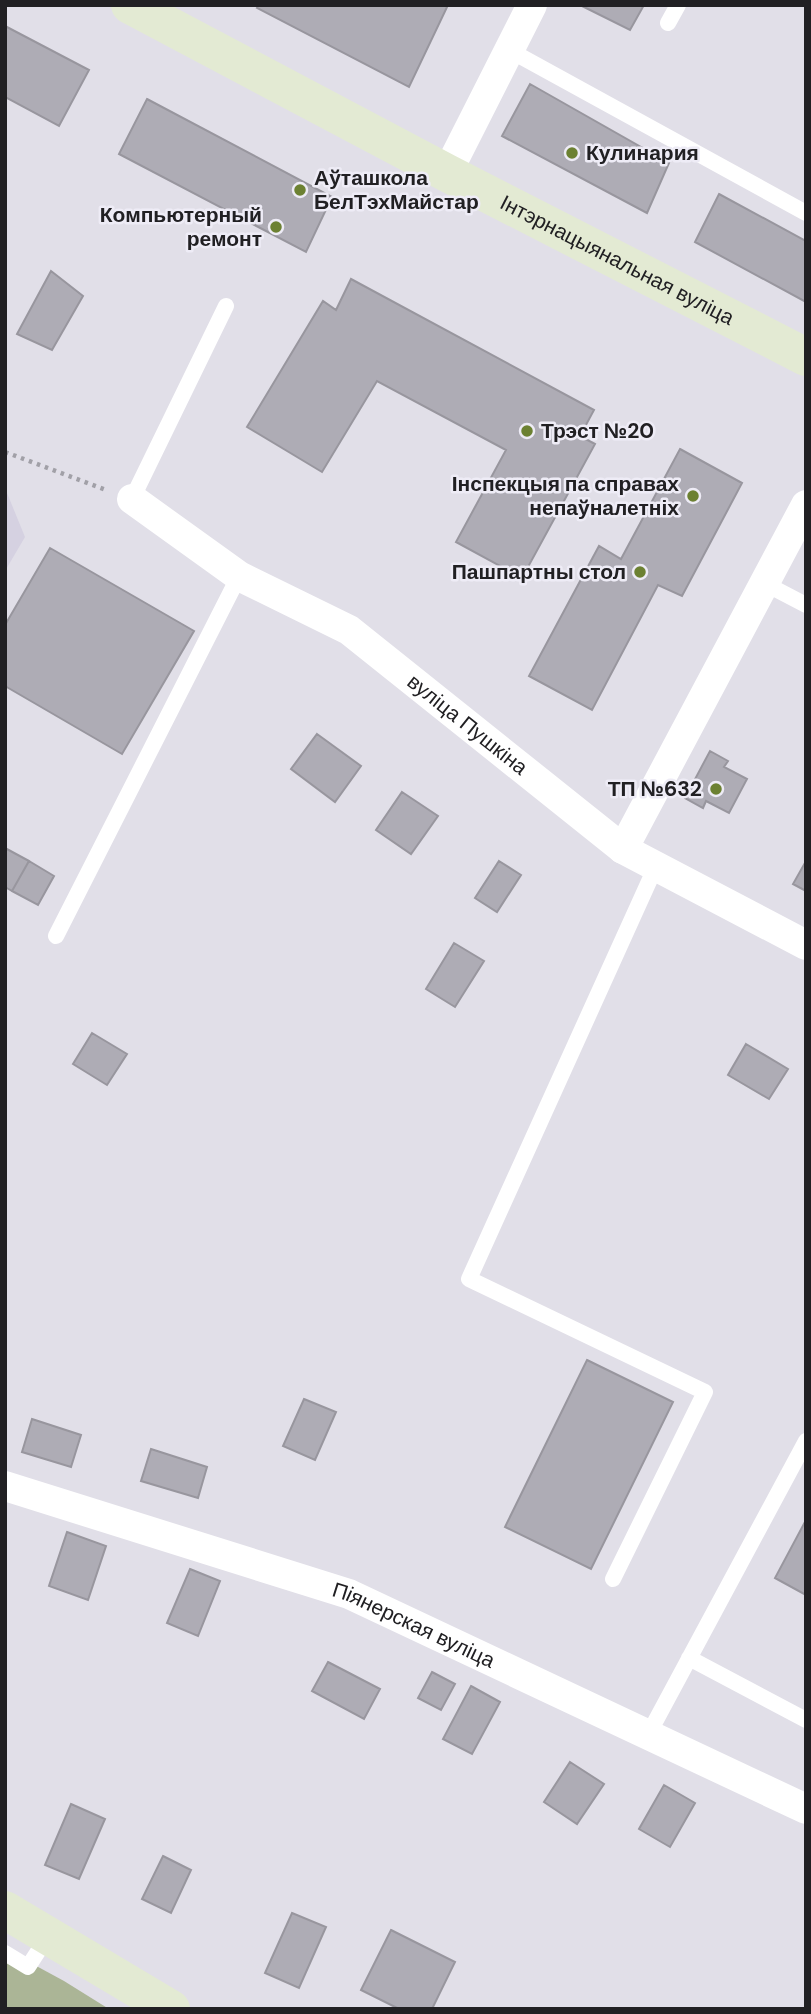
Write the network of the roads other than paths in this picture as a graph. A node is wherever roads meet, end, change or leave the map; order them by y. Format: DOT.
graph roads {
  1 [pos="130,5"];
  2 [pos="532,5"];
  3 [pos="678,5"];
  4 [pos="668,23"];
  5 [pos="509,50"];
  6 [pos="447,173"];
  7 [pos="806,213"];
  8 [pos="226,306"];
  9 [pos="806,357"];
  10 [pos="132,499"];
  11 [pos="806,505"];
  12 [pos="239,576"];
  13 [pos="764,583"];
  14 [pos="806,605"];
  15 [pos="623,849"];
  16 [pos="656,866"];
  17 [pos="56,936"];
  18 [pos="806,945"];
  19 [pos="806,1441"];
  20 [pos="5,1486"];
  21 [pos="613,1579"];
  22 [pos="689,1658"];
  23 [pos="806,1720"];
  24 [pos="649,1735"];
  25 [pos="806,1809"];
  26 [pos="5,1910"];
  27 [pos="48,1936"];
  28 [pos="5,1953"];
  29 [pos="171,2009"];
  1 -- 6 [label="street, Інтэрнацыянальная вуліца"];
  2 -- 5 [label="street"];
  3 -- 4 [label="lane"];
  5 -- 6 [label="street"];
  5 -- 7 [label="lane"];
  6 -- 9 [label="street, Інтэрнацыянальная вуліца"];
  8 -- 10 [label="lane"];
  10 -- 12 [label="street, вуліца Пушкіна"];
  11 -- 13 [label="street"];
  12 -- 15 [label="street, вуліца Пушкіна"];
  12 -- 17 [label="lane"];
  13 -- 14 [label="lane"];
  13 -- 15 [label="street"];
  15 -- 16 [label="street, вуліца Пушкіна"];
  16 -- 18 [label="street, вуліца Пушкіна"];
  16 -- 21 [label="lane"];
  19 -- 22 [label="lane"];
  20 -- 24 [label="street, Піянерская вуліца"];
  22 -- 23 [label="lane"];
  22 -- 24 [label="lane"];
  24 -- 25 [label="street, Піянерская вуліца"];
  26 -- 27 [label="street"];
  27 -- 28 [label="lane"];
  27 -- 29 [label="street"];
}
